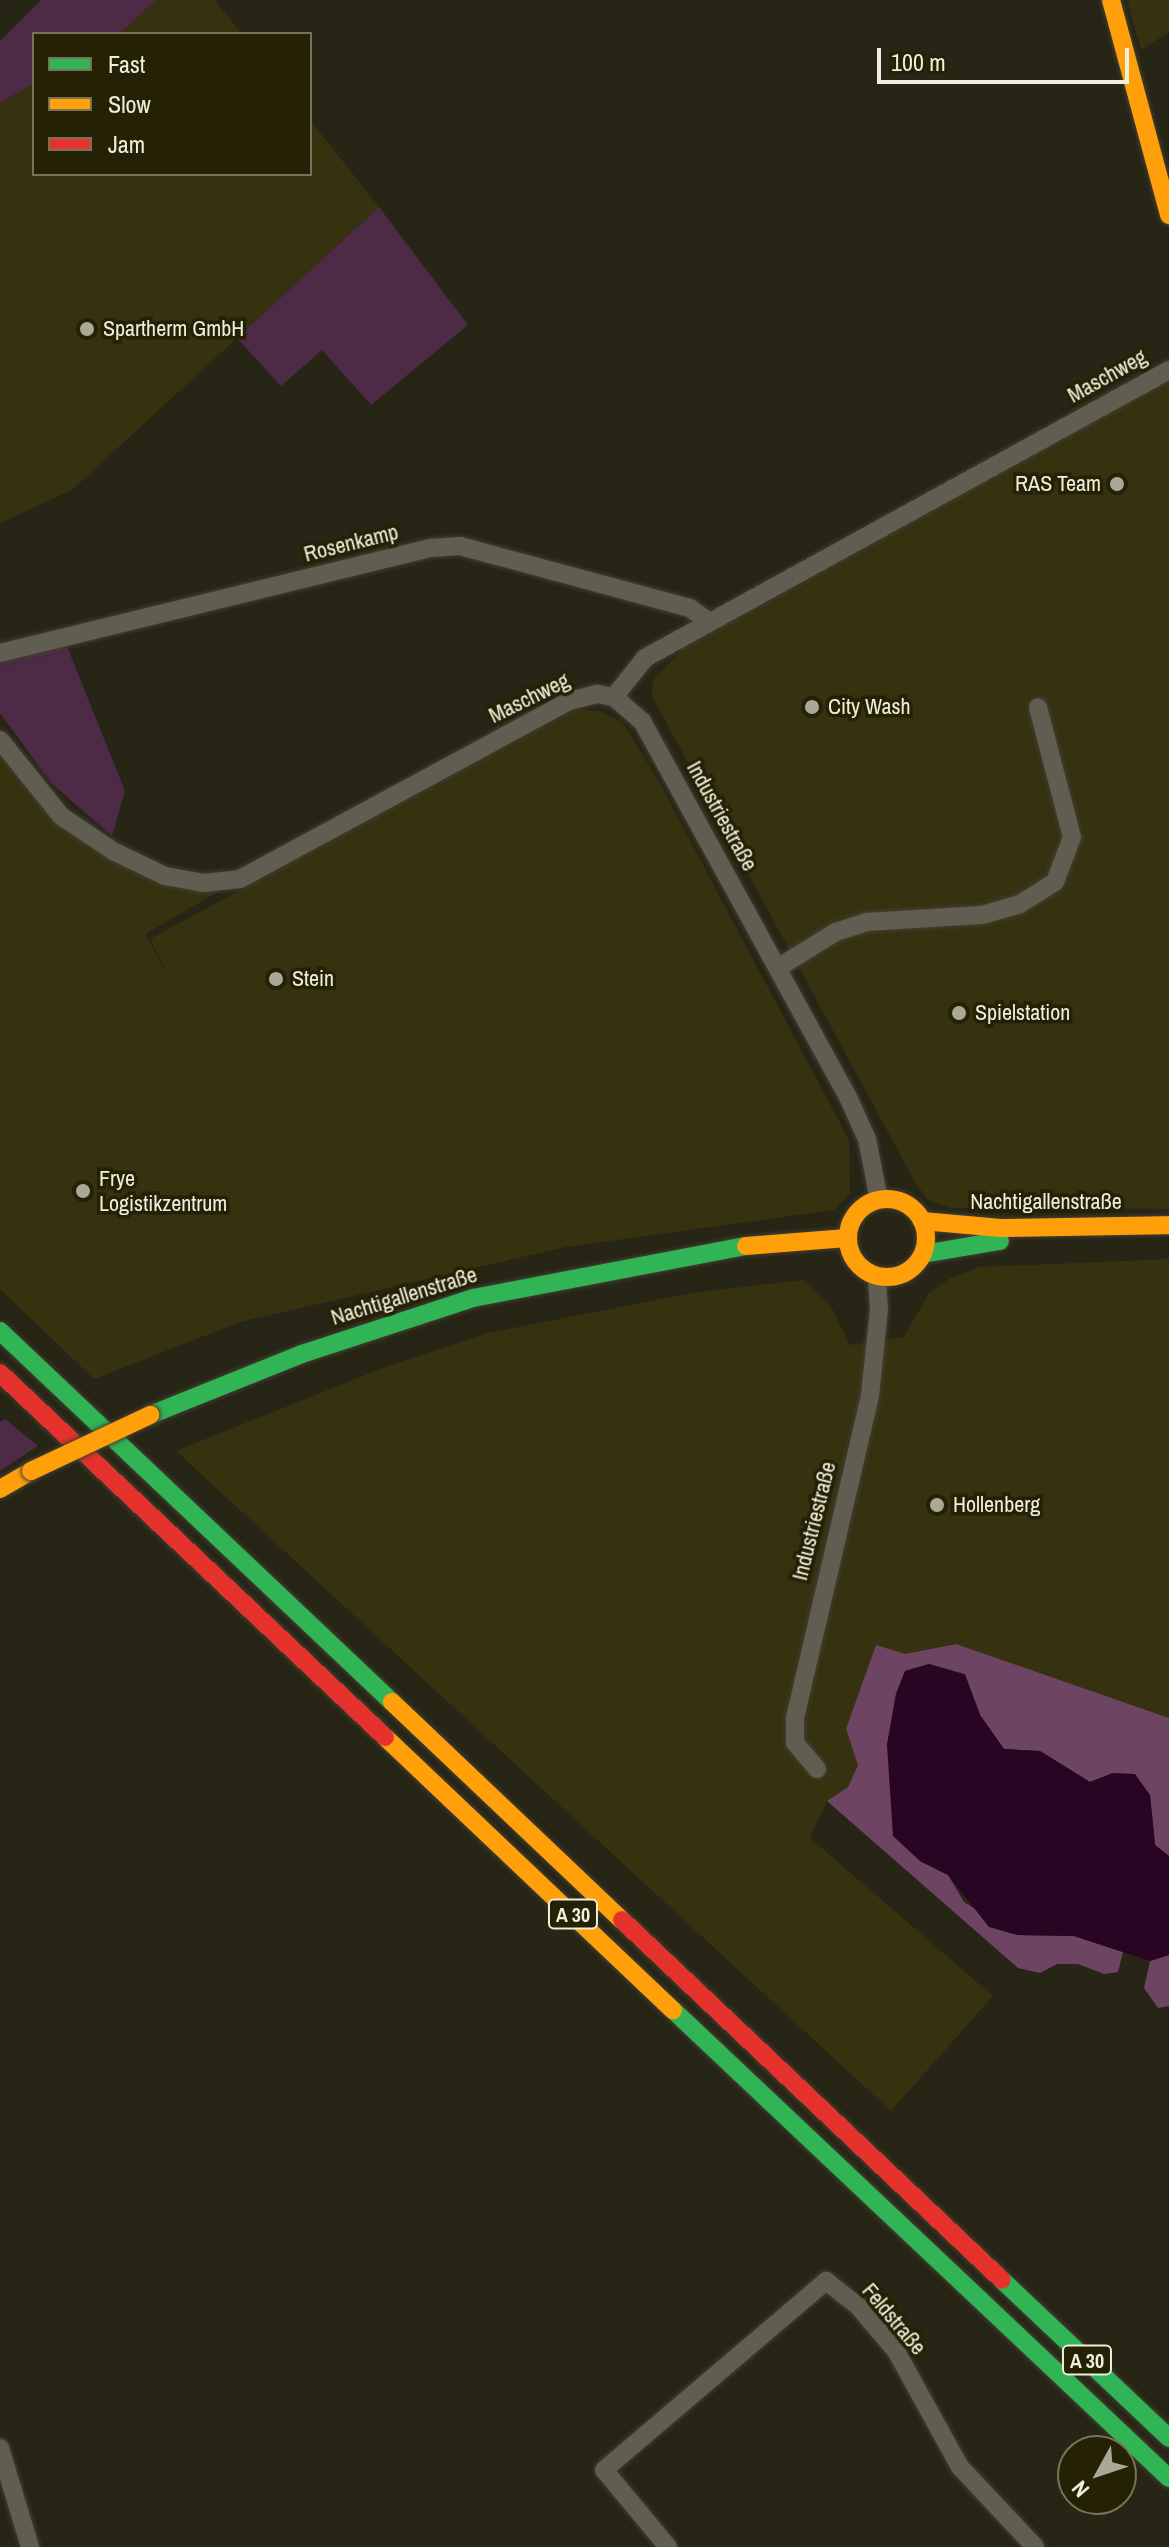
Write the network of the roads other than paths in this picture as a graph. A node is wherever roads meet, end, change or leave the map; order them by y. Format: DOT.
graph roads {
  1 [pos="1111,0"];
  2 [pos="1169,215"];
  3 [pos="1169,370"];
  4 [pos="709,622"];
  5 [pos="0,653"];
  6 [pos="614,697"];
  7 [pos="1038,707"];
  8 [pos="0,740"];
  9 [pos="779,967"];
  10 [pos="879,1200"];
  11 [pos="922,1221"];
  12 [pos="1169,1225"];
  13 [pos="1169,1235"];
  14 [pos="847,1238"];
  15 [pos="923,1254"];
  16 [pos="877,1277"];
  17 [pos="0,1331"];
  18 [pos="0,1373"];
  19 [pos="0,1489"];
  20 [pos="817,1769"];
  21 [pos="1004,2283"];
  22 [pos="1169,2411"];
  23 [pos="1169,2438"];
  24 [pos="0,2448"];
  25 [pos="1169,2478"];
  26 [pos="30,2547"];
  27 [pos="668,2547"];
  28 [pos="1035,2547"];
  1 -- 2 [label="main road"];
  3 -- 4 [label="street, Maschweg"];
  4 -- 5 [label="street, Rosenkamp"];
  4 -- 6 [label="street, Maschweg"];
  6 -- 8 [label="street, Maschweg"];
  6 -- 9 [label="street, Industriestraße"];
  7 -- 9 [label="street"];
  9 -- 10 [label="street, Industriestraße"];
  10 -- 11 [label="main road"];
  10 -- 14 [label="main road"];
  11 -- 12 [label="main road, Nachtigallenstraße"];
  11 -- 15 [label="main road"];
  13 -- 15 [label="main road, Nachtigallenstraße"];
  14 -- 16 [label="main road"];
  14 -- 19 [label="main road, Nachtigallenstraße, bridge"];
  15 -- 16 [label="main road"];
  16 -- 20 [label="street, Industriestraße"];
  17 -- 21 [label="main road, A 30"];
  18 -- 25 [label="main road, A 30"];
  21 -- 22 [label="main road"];
  21 -- 23 [label="main road, A 30"];
  24 -- 26 [label="street"];
  27 -- 28 [label="street, Feldstraße"];
}
